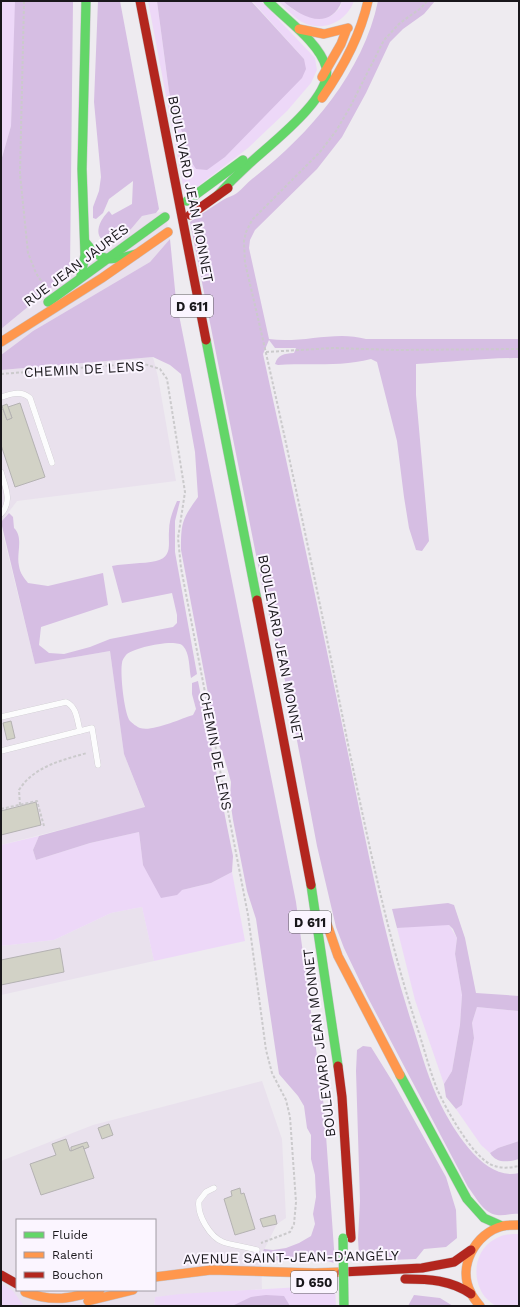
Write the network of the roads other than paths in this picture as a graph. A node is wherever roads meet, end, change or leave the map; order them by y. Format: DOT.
graph roads {
  1 [pos="86,1"];
  2 [pos="132,1"];
  3 [pos="140,1"];
  4 [pos="268,1"];
  5 [pos="362,1"];
  6 [pos="368,1"];
  7 [pos="351,22"];
  8 [pos="298,28"];
  9 [pos="327,68"];
  10 [pos="217,196"];
  11 [pos="187,201"];
  12 [pos="190,215"];
  13 [pos="165,217"];
  14 [pos="168,232"];
  15 [pos="85,242"];
  16 [pos="136,254"];
  17 [pos="106,259"];
  18 [pos="81,276"];
  19 [pos="4,340"];
  20 [pos="1,398"];
  21 [pos="52,463"];
  22 [pos="1,472"];
  23 [pos="1,514"];
  24 [pos="259,609"];
  25 [pos="1,717"];
  26 [pos="80,731"];
  27 [pos="1,751"];
  28 [pos="98,765"];
  29 [pos="214,1188"];
  30 [pos="519,1225"];
  31 [pos="502,1226"];
  32 [pos="347,1238"];
  33 [pos="257,1250"];
  34 [pos="471,1250"];
  35 [pos="3,1274"];
  36 [pos="156,1277"];
  37 [pos="16,1283"];
  38 [pos="156,1286"];
  39 [pos="24,1291"];
  40 [pos="96,1291"];
  41 [pos="130,1291"];
  42 [pos="471,1294"];
  43 [pos="32,1306"];
  44 [pos="74,1306"];
  45 [pos="344,1306"];
  46 [pos="352,1306"];
  47 [pos="480,1306"];
  1 -- 15 [label="main road"];
  2 -- 32 [label="main road, BOULEVARD JEAN MONNET / D 611"];
  3 -- 24 [label="main road, BOULEVARD JEAN MONNET / D 611"];
  4 -- 8 [label="main road"];
  5 -- 7 [label="main road"];
  6 -- 10 [label="main road"];
  7 -- 8 [label="main road"];
  7 -- 9 [label="main road"];
  8 -- 9 [label="main road"];
  9 -- 10 [label="main road"];
  9 -- 11 [label="main road"];
  10 -- 12 [label="main road"];
  13 -- 17 [label="main road, RUE JEAN JAURÈS"];
  14 -- 16 [label="main road, RUE JEAN JAURÈS"];
  15 -- 17 [label="main road"];
  15 -- 18 [label="main road"];
  16 -- 17 [label="main road"];
  16 -- 19 [label="main road, RUE JEAN JAURÈS"];
  17 -- 18 [label="main road, RUE JEAN JAURÈS"];
  18 -- 19 [label="main road, RUE JEAN JAURÈS"];
  20 -- 21 [label="lane"];
  22 -- 23 [label="lane"];
  24 -- 31 [label="main road"];
  24 -- 32 [label="main road, BOULEVARD JEAN MONNET / D 611"];
  25 -- 26 [label="lane"];
  26 -- 27 [label="lane"];
  26 -- 28 [label="lane"];
  29 -- 33 [label="lane"];
  30 -- 31 [label="main road, AVENUE SAINT-JEAN-D'ANGÉLY"];
  31 -- 34 [label="main road, AVENUE SAINT-JEAN-D'ANGÉLY"];
  32 -- 45 [label="main road, BOULEVARD JEAN MONNET / D 611, bridge"];
  32 -- 46 [label="main road, BOULEVARD JEAN MONNET / D 611"];
  34 -- 36 [label="main road, AVENUE SAINT-JEAN-D'ANGÉLY"];
  34 -- 42 [label="main road, AVENUE SAINT-JEAN-D'ANGÉLY"];
  35 -- 37 [label="main road"];
  38 -- 42 [label="main road, AVENUE SAINT-JEAN-D'ANGÉLY / D 650"];
  39 -- 40 [label="main road"];
  39 -- 43 [label="main road"];
  41 -- 44 [label="main road"];
  42 -- 47 [label="main road, AVENUE SAINT-JEAN-D'ANGÉLY"];
}
